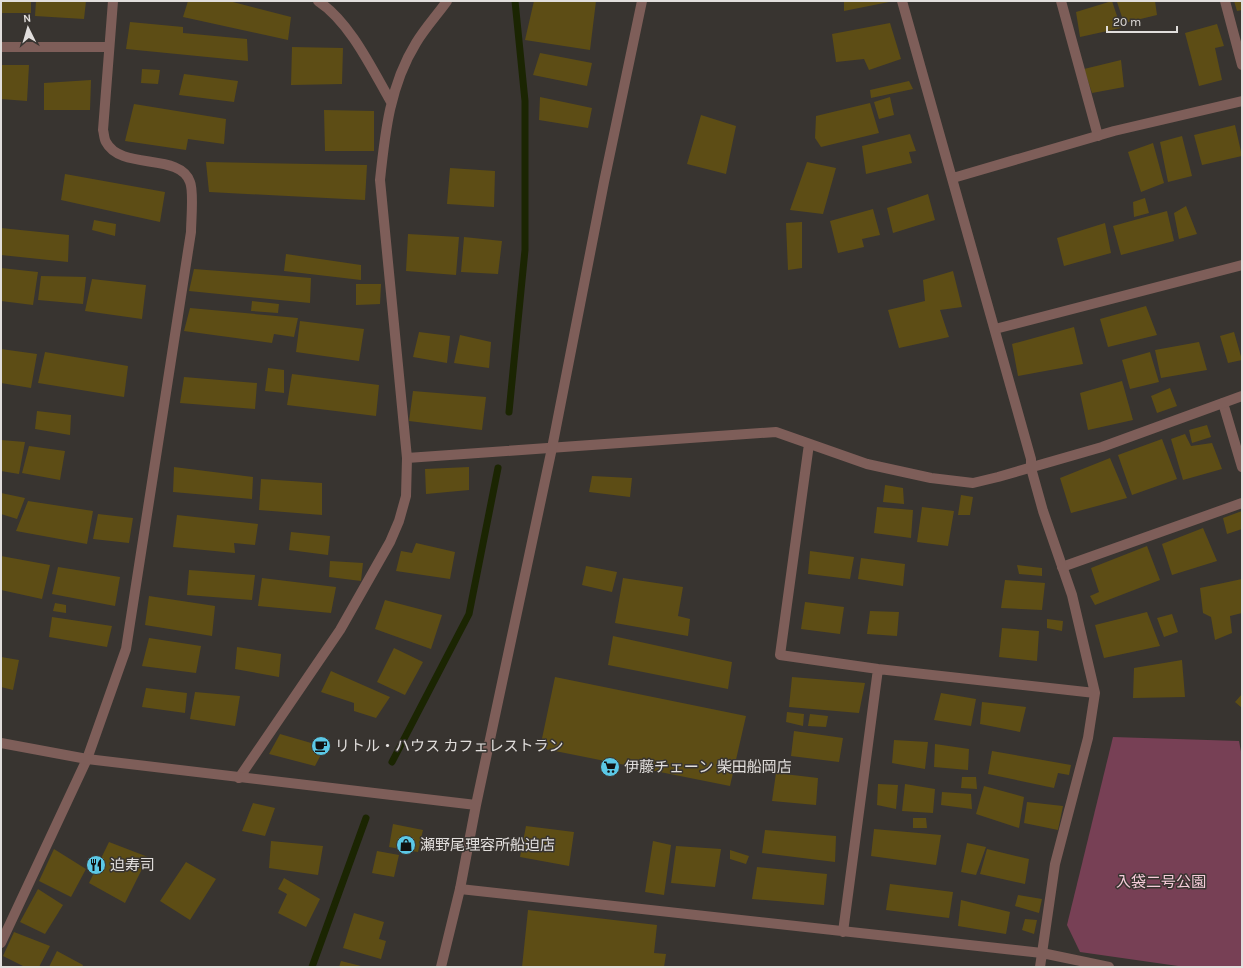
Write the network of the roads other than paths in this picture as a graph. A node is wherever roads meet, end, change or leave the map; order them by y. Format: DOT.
graph roads {
  1 [pos="113,1"];
  2 [pos="318,1"];
  3 [pos="447,1"];
  4 [pos="642,1"];
  5 [pos="902,1"];
  6 [pos="1061,1"];
  7 [pos="1225,1"];
  8 [pos="1,47"];
  9 [pos="108,47"];
  10 [pos="1242,65"];
  11 [pos="1242,101"];
  12 [pos="391,102"];
  13 [pos="1098,136"];
  14 [pos="953,178"];
  15 [pos="1242,265"];
  16 [pos="995,329"];
  17 [pos="1242,396"];
  18 [pos="1223,403"];
  19 [pos="810,444"];
  20 [pos="552,448"];
  21 [pos="407,458"];
  22 [pos="1031,468"];
  23 [pos="1242,468"];
  24 [pos="1242,503"];
  25 [pos="1062,567"];
  26 [pos="878,669"];
  27 [pos="1094,693"];
  28 [pos="1,743"];
  29 [pos="87,759"];
  30 [pos="239,778"];
  31 [pos="476,805"];
  32 [pos="460,889"];
  33 [pos="843,932"];
  34 [pos="1,943"];
  35 [pos="1042,953"];
  36 [pos="441,967"];
  37 [pos="1040,967"];
  38 [pos="1109,967"];
  1 -- 9 [label="street"];
  2 -- 12 [label="street"];
  3 -- 12 [label="street"];
  4 -- 20 [label="street"];
  5 -- 14 [label="street"];
  6 -- 13 [label="street"];
  7 -- 10 [label="street"];
  8 -- 9 [label="street"];
  9 -- 29 [label="street"];
  11 -- 13 [label="street"];
  12 -- 21 [label="street"];
  13 -- 14 [label="street"];
  14 -- 16 [label="street"];
  15 -- 16 [label="street"];
  16 -- 22 [label="street"];
  17 -- 18 [label="street"];
  18 -- 22 [label="street"];
  18 -- 23 [label="street"];
  19 -- 20 [label="street"];
  19 -- 22 [label="street"];
  19 -- 26 [label="street"];
  20 -- 21 [label="street"];
  20 -- 31 [label="street"];
  21 -- 30 [label="street"];
  22 -- 25 [label="street"];
  24 -- 25 [label="street"];
  25 -- 27 [label="street"];
  26 -- 27 [label="street"];
  26 -- 33 [label="street"];
  27 -- 35 [label="street"];
  28 -- 29 [label="street"];
  29 -- 30 [label="street"];
  29 -- 34 [label="street"];
  30 -- 31 [label="street"];
  31 -- 32 [label="street"];
  32 -- 33 [label="street"];
  32 -- 36 [label="street"];
  33 -- 35 [label="street"];
  35 -- 37 [label="street"];
  35 -- 38 [label="street"];
}
